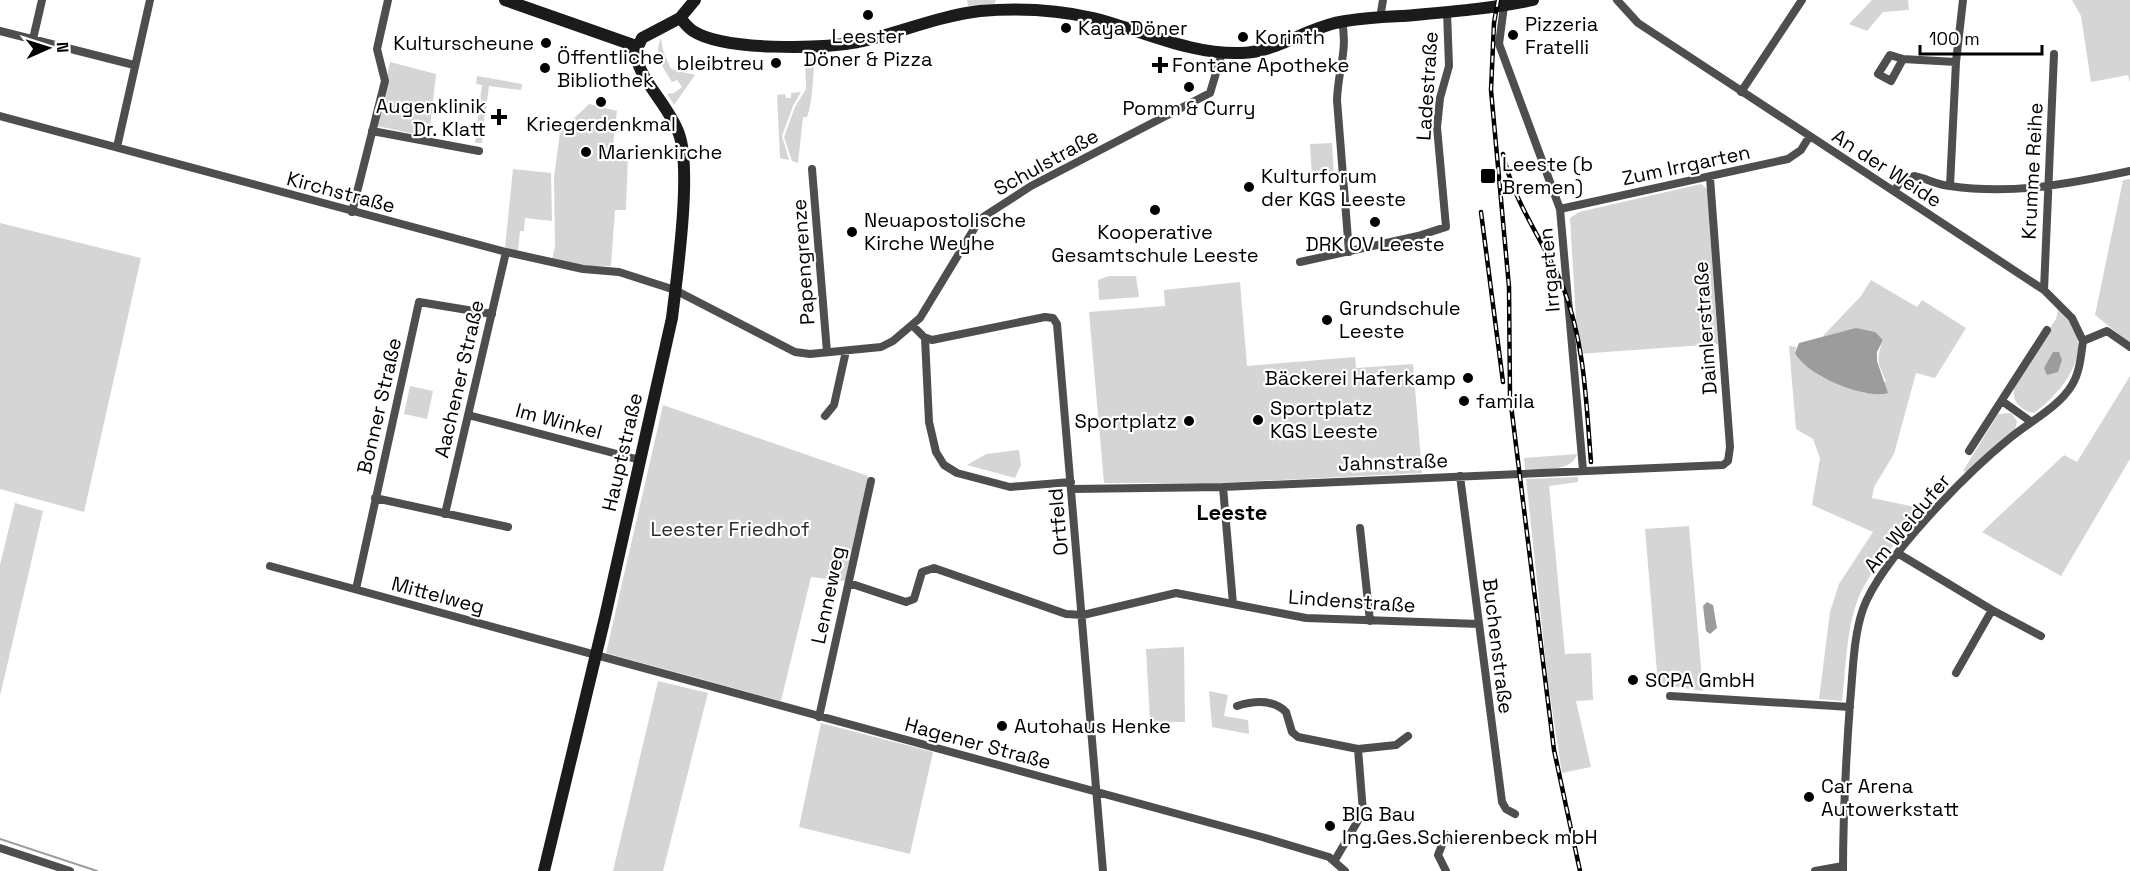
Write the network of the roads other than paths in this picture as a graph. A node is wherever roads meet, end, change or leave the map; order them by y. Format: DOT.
graph roads {
  1 [pos="42,0"];
  2 [pos="150,0"];
  3 [pos="388,0"];
  4 [pos="505,0"];
  5 [pos="695,0"];
  6 [pos="1383,0"];
  7 [pos="1533,0"];
  8 [pos="1617,0"];
  9 [pos="1802,0"];
  10 [pos="1963,0"];
  11 [pos="527,3"];
  12 [pos="1026,6"];
  13 [pos="1504,6"];
  14 [pos="1447,12"];
  15 [pos="680,18"];
  16 [pos="1380,18"];
  17 [pos="1342,21"];
  18 [pos="0,31"];
  19 [pos="33,39"];
  20 [pos="636,46"];
  21 [pos="1222,53"];
  22 [pos="2054,54"];
  23 [pos="1903,59"];
  24 [pos="1956,62"];
  25 [pos="134,64"];
  26 [pos="1741,92"];
  27 [pos="0,116"];
  28 [pos="372,131"];
  29 [pos="1809,137"];
  30 [pos="117,147"];
  31 [pos="479,151"];
  32 [pos="812,169"];
  33 [pos="2130,171"];
  34 [pos="1710,178"];
  35 [pos="1950,186"];
  36 [pos="2048,186"];
  37 [pos="1894,191"];
  38 [pos="1560,209"];
  39 [pos="352,212"];
  40 [pos="506,252"];
  41 [pos="1349,252"];
  42 [pos="1300,262"];
  43 [pos="675,290"];
  44 [pos="2044,290"];
  45 [pos="492,315"];
  46 [pos="913,326"];
  47 [pos="2047,330"];
  48 [pos="926,338"];
  49 [pos="2083,341"];
  50 [pos="2130,347"];
  51 [pos="846,351"];
  52 [pos="827,352"];
  53 [pos="2002,401"];
  54 [pos="468,415"];
  55 [pos="825,416"];
  56 [pos="2030,421"];
  57 [pos="1969,451"];
  58 [pos="640,460"];
  59 [pos="1716,466"];
  60 [pos="1583,470"];
  61 [pos="1460,476"];
  62 [pos="871,481"];
  63 [pos="1071,485"];
  64 [pos="1223,487"];
  65 [pos="375,498"];
  66 [pos="445,514"];
  67 [pos="508,527"];
  68 [pos="1360,528"];
  69 [pos="1899,554"];
  70 [pos="270,566"];
  71 [pos="849,583"];
  72 [pos="356,590"];
  73 [pos="1233,604"];
  74 [pos="1992,610"];
  75 [pos="1083,615"];
  76 [pos="1370,621"];
  77 [pos="1479,624"];
  78 [pos="2041,636"];
  79 [pos="596,656"];
  80 [pos="1956,673"];
  81 [pos="1670,696"];
  82 [pos="1237,706"];
  83 [pos="1850,707"];
  84 [pos="819,717"];
  85 [pos="1408,736"];
  86 [pos="1358,749"];
  87 [pos="1097,793"];
  88 [pos="1515,814"];
  89 [pos="1446,835"];
  90 [pos="0,848"];
  91 [pos="1335,860"];
  92 [pos="1843,868"];
  93 [pos="70,871"];
  94 [pos="544,871"];
  95 [pos="1103,871"];
  96 [pos="1346,871"];
  97 [pos="1446,871"];
  98 [pos="1815,871"];
  1 -- 19 [label="street"];
  2 -- 25 [label="street"];
  3 -- 28 [label="street"];
  4 -- 11 [label="street"];
  5 -- 15 [label="street"];
  6 -- 16 [label="street"];
  7 -- 13 [label="street"];
  8 -- 26 [label="street, An der Weide"];
  9 -- 26 [label="street"];
  10 -- 24 [label="street"];
  11 -- 20 [label="street"];
  12 -- 15 [label="street"];
  12 -- 21 [label="street"];
  13 -- 14 [label="street"];
  13 -- 38 [label="street, Irrgarten"];
  14 -- 16 [label="street"];
  14 -- 41 [label="street, Ladestraße"];
  15 -- 20 [label="street"];
  16 -- 17 [label="street"];
  17 -- 21 [label="street"];
  17 -- 41 [label="street"];
  18 -- 19 [label="street"];
  19 -- 25 [label="street"];
  20 -- 43 [label="street, Hauptstraße"];
  21 -- 46 [label="street, Schulstraße"];
  22 -- 36 [label="street, Krumme Reihe"];
  23 -- 24 [label="street"];
  24 -- 35 [label="street"];
  25 -- 30 [label="street"];
  26 -- 29 [label="street, An der Weide"];
  27 -- 30 [label="street, Kirchstraße"];
  28 -- 31 [label="street"];
  28 -- 39 [label="street"];
  29 -- 34 [label="street, Zum Irrgarten"];
  29 -- 37 [label="street, An der Weide"];
  30 -- 39 [label="street, Kirchstraße"];
  32 -- 52 [label="street, Papengrenze"];
  33 -- 36 [label="street"];
  34 -- 38 [label="street, Zum Irrgarten"];
  34 -- 59 [label="street, Daimlerstraße"];
  35 -- 36 [label="street"];
  35 -- 37 [label="street"];
  36 -- 44 [label="street, Krumme Reihe"];
  37 -- 44 [label="street, An der Weide"];
  38 -- 60 [label="street, Irrgarten"];
  39 -- 40 [label="street, Kirchstraße"];
  40 -- 43 [label="street, Kirchstraße"];
  40 -- 45 [label="street, Aachener Straße"];
  41 -- 42 [label="street, Ladestraße"];
  43 -- 52 [label="street, Schulstraße"];
  43 -- 58 [label="street, Hauptstraße"];
  44 -- 49 [label="street, An der Weide"];
  45 -- 54 [label="street, Aachener Straße"];
  45 -- 65 [label="street, Bonner Straße"];
  46 -- 48 [label="street"];
  46 -- 51 [label="street, Schulstraße"];
  47 -- 53 [label="street"];
  48 -- 63 [label="street, Jahnstraße"];
  48 -- 63 [label="street, Ortfeld"];
  49 -- 50 [label="street"];
  49 -- 56 [label="street, Am Weidufer"];
  51 -- 52 [label="street, Schulstraße"];
  51 -- 55 [label="street"];
  53 -- 56 [label="street"];
  53 -- 57 [label="street"];
  54 -- 58 [label="street, Im Winkel"];
  54 -- 66 [label="street, Aachener Straße"];
  56 -- 69 [label="street, Am Weidufer"];
  58 -- 79 [label="street, Hauptstraße"];
  59 -- 60 [label="street, Jahnstraße"];
  60 -- 61 [label="street, Jahnstraße"];
  61 -- 64 [label="street, Jahnstraße"];
  61 -- 77 [label="street, Buchenstraße"];
  62 -- 71 [label="street, Lenneweg"];
  63 -- 64 [label="street, Jahnstraße"];
  63 -- 75 [label="street, Ortfeld"];
  64 -- 73 [label="street"];
  65 -- 66 [label="street"];
  65 -- 72 [label="street, Bonner Straße"];
  66 -- 67 [label="street"];
  68 -- 76 [label="street"];
  69 -- 74 [label="street"];
  69 -- 83 [label="street, Am Weidufer"];
  70 -- 72 [label="street, Mittelweg"];
  71 -- 75 [label="street"];
  71 -- 84 [label="street, Lenneweg"];
  72 -- 79 [label="street, Mittelweg"];
  73 -- 75 [label="street, Lindenstraße"];
  73 -- 76 [label="street, Lindenstraße"];
  74 -- 78 [label="street"];
  74 -- 80 [label="street"];
  75 -- 87 [label="street, Ortfeld"];
  76 -- 77 [label="street, Lindenstraße"];
  77 -- 88 [label="street, Buchenstraße"];
  79 -- 84 [label="street, Hagener Straße"];
  79 -- 94 [label="street, Hauptstraße"];
  81 -- 83 [label="street"];
  82 -- 86 [label="street"];
  83 -- 92 [label="street, Am Weidufer"];
  84 -- 87 [label="street, Hagener Straße"];
  85 -- 86 [label="street"];
  86 -- 91 [label="street"];
  87 -- 91 [label="street, Hagener Straße"];
  87 -- 95 [label="street, Ortfeld"];
  89 -- 97 [label="street"];
  90 -- 93 [label="street"];
  91 -- 96 [label="street, Hagener Straße"];
  92 -- 98 [label="street"];
}
